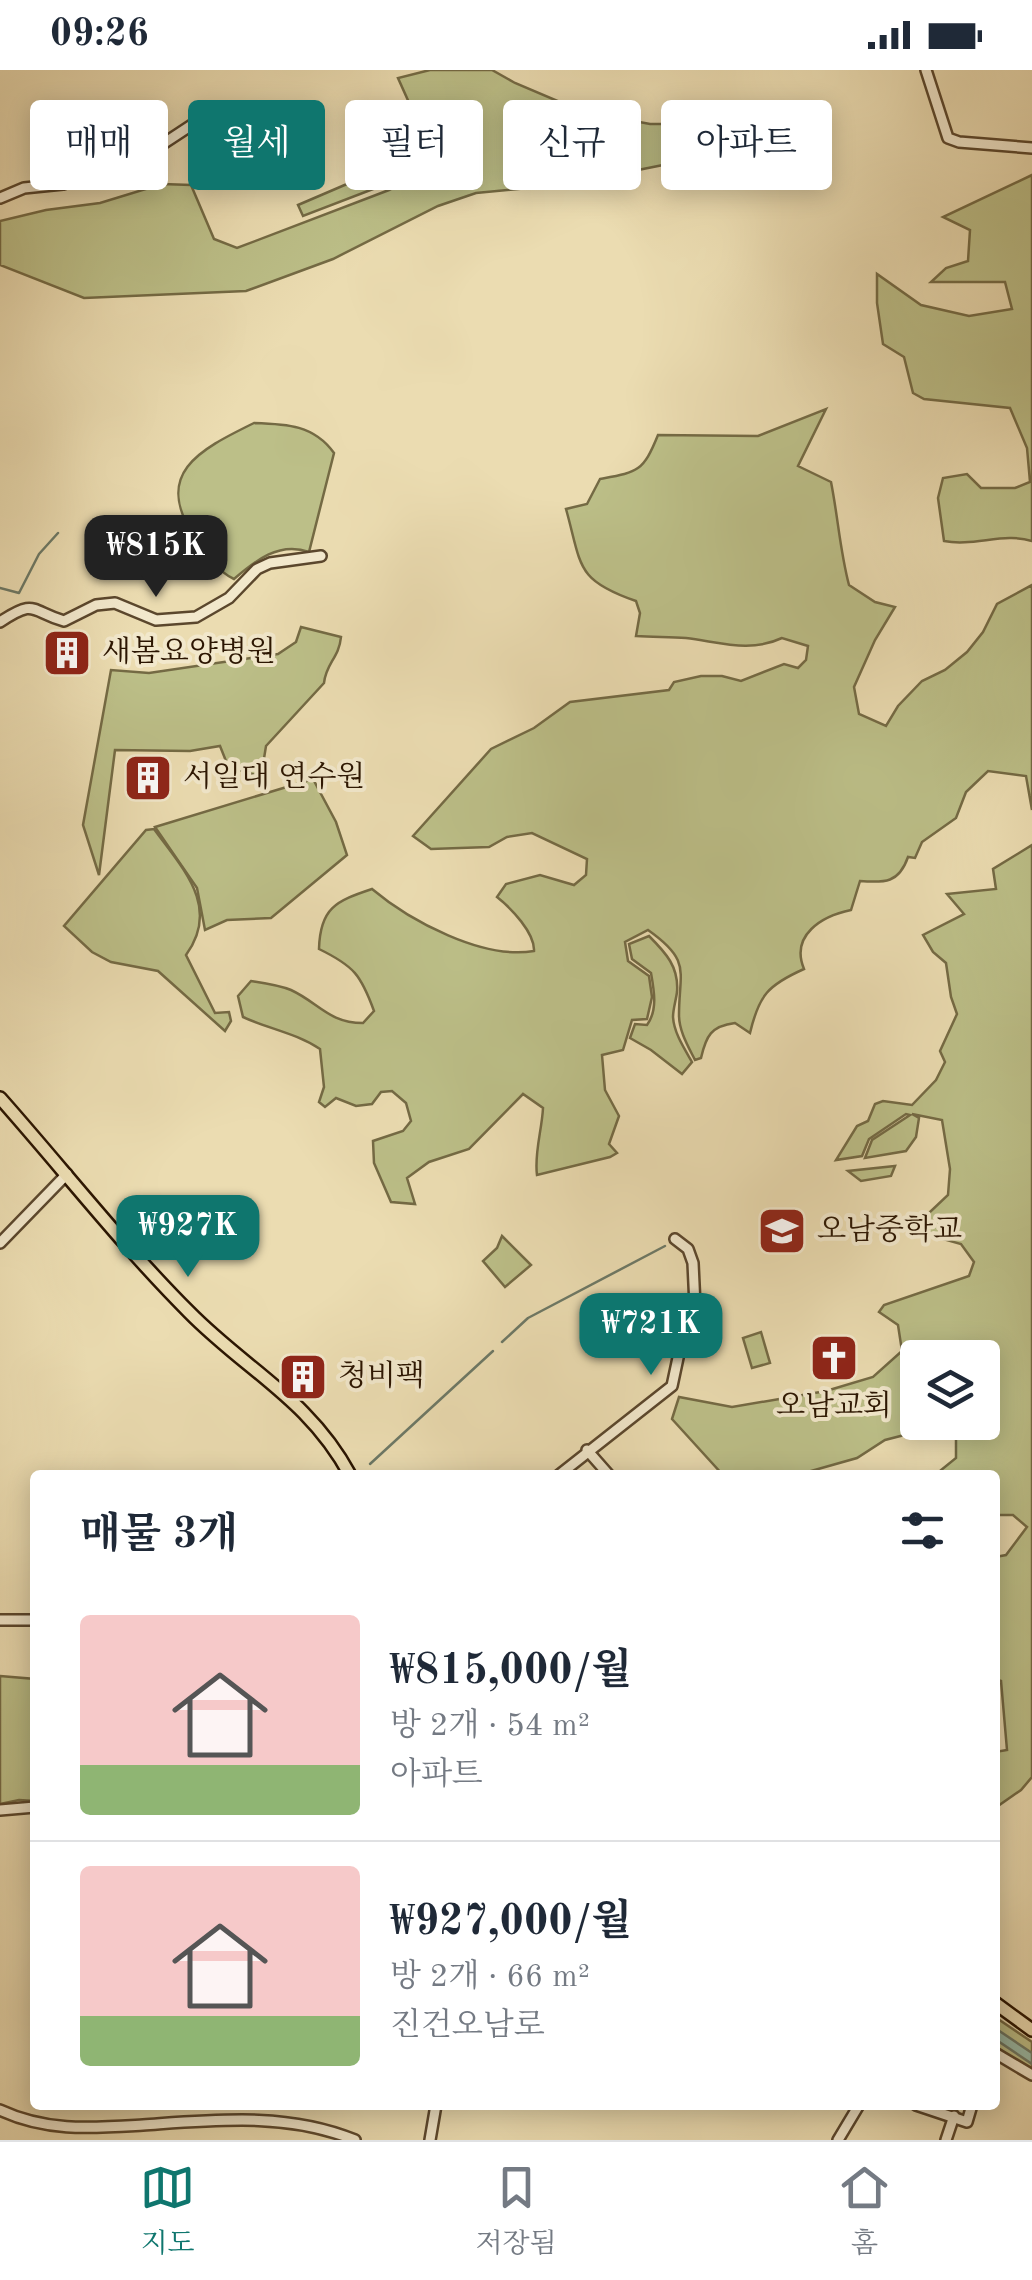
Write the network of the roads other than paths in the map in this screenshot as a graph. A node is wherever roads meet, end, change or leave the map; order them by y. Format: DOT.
graph roads {
  1 [pos="926,70"];
  2 [pos="188,126"];
  3 [pos="1032,148"];
  4 [pos="0,198"];
  5 [pos="321,556"];
  6 [pos="0,622"];
  7 [pos="0,1098"];
  8 [pos="67,1174"];
  9 [pos="675,1239"];
  10 [pos="0,1243"];
  11 [pos="587,1450"];
  12 [pos="347,1470"];
  13 [pos="565,1470"];
  14 [pos="605,1470"];
  15 [pos="0,1620"];
  16 [pos="30,1620"];
  17 [pos="30,1807"];
  18 [pos="0,1810"];
  19 [pos="1000,2006"];
  20 [pos="1032,2030"];
  21 [pos="1000,2057"];
  22 [pos="1032,2075"];
  23 [pos="0,2110"];
  24 [pos="435,2110"];
  25 [pos="856,2110"];
  26 [pos="933,2110"];
  27 [pos="970,2110"];
  28 [pos="954,2116"];
  29 [pos="843,2137"];
  30 [pos="355,2140"];
  31 [pos="430,2140"];
  32 [pos="946,2140"];
  1 -- 3 [label="street"];
  2 -- 4 [label="street"];
  5 -- 6 [label="street"];
  7 -- 8 [label="main road"];
  8 -- 10 [label="street"];
  8 -- 12 [label="main road"];
  9 -- 11 [label="street"];
  11 -- 13 [label="street"];
  11 -- 14 [label="street"];
  15 -- 16 [label="street"];
  17 -- 18 [label="street"];
  19 -- 20 [label="main road"];
  21 -- 22 [label="street"];
  23 -- 30 [label="street"];
  24 -- 31 [label="street"];
  25 -- 29 [label="street"];
  26 -- 28 [label="street"];
  27 -- 28 [label="street"];
  28 -- 32 [label="street"];
}
